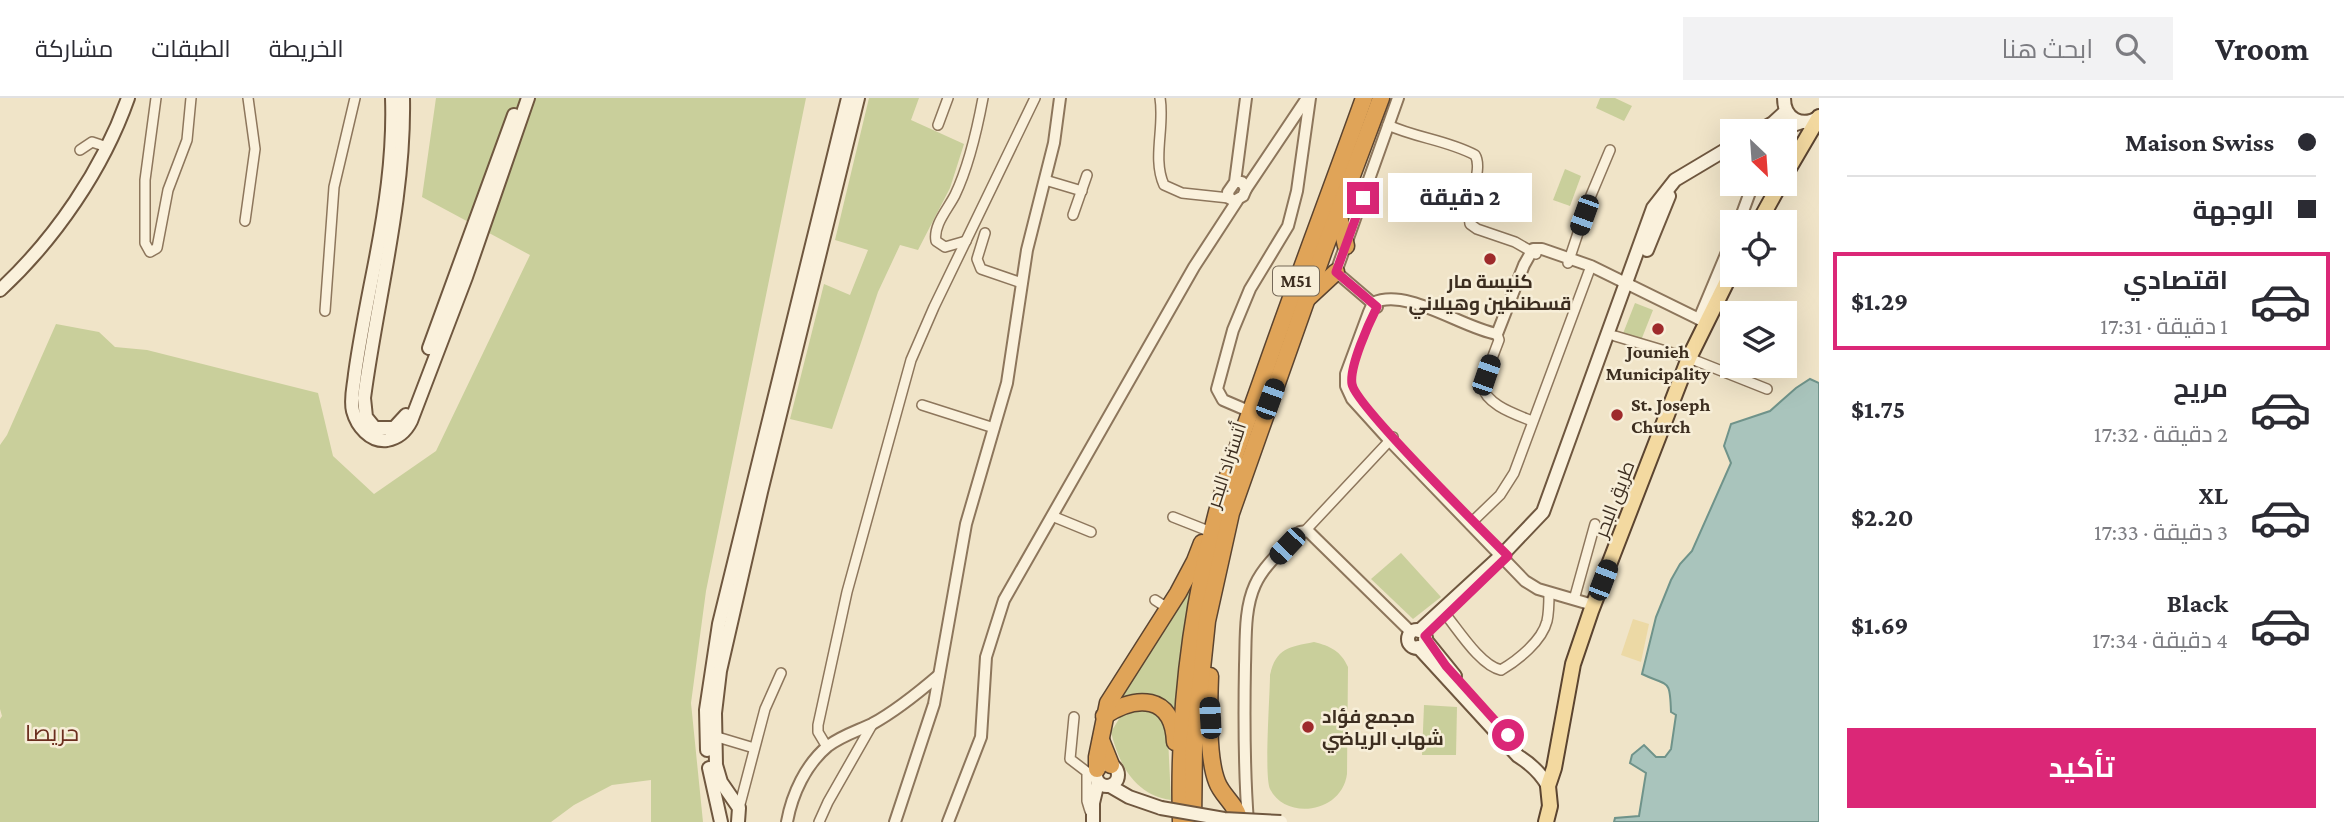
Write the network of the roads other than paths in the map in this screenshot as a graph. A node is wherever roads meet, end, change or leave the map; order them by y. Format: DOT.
graph roads {
  1 [pos="128,98"];
  2 [pos="156,98"];
  3 [pos="191,98"];
  4 [pos="248,98"];
  5 [pos="355,98"];
  6 [pos="392,98"];
  7 [pos="403,98"];
  8 [pos="520,98"];
  9 [pos="528,98"];
  10 [pos="848,98"];
  11 [pos="858,98"];
  12 [pos="948,98"];
  13 [pos="983,98"];
  14 [pos="1035,98"];
  15 [pos="1060,98"];
  16 [pos="1160,98"];
  17 [pos="1246,98"];
  18 [pos="1309,98"];
  19 [pos="1364,98"];
  20 [pos="1381,98"];
  21 [pos="1398,98"];
  22 [pos="1785,105"];
  23 [pos="1819,117"];
  24 [pos="1802,122"];
  25 [pos="1797,123"];
  26 [pos="937,125"];
  27 [pos="1388,125"];
  28 [pos="107,147"];
  29 [pos="80,150"];
  30 [pos="1610,150"];
  31 [pos="1720,152"];
  32 [pos="1797,155"];
  33 [pos="1720,161"];
  34 [pos="1087,175"];
  35 [pos="1045,180"];
  36 [pos="1235,182"];
  37 [pos="1246,189"];
  38 [pos="1082,191"];
  39 [pos="1233,199"];
  40 [pos="1338,212"];
  41 [pos="1073,215"];
  42 [pos="245,221"];
  43 [pos="985,233"];
  44 [pos="966,241"];
  45 [pos="1346,246"];
  46 [pos="1533,253"];
  47 [pos="1569,261"];
  48 [pos="1590,269"];
  49 [pos="1336,272"];
  50 [pos="1720,272"];
  51 [pos="1022,283"];
  52 [pos="1627,285"];
  53 [pos="1722,287"];
  54 [pos="0,290"];
  55 [pos="1306,299"];
  56 [pos="1375,305"];
  57 [pos="325,311"];
  58 [pos="1702,320"];
  59 [pos="1615,336"];
  60 [pos="1498,337"];
  61 [pos="1689,358"];
  62 [pos="1767,388"];
  63 [pos="922,405"];
  64 [pos="1251,412"];
  65 [pos="1532,421"];
  66 [pos="994,428"];
  67 [pos="1391,439"];
  68 [pos="1217,513"];
  69 [pos="1052,516"];
  70 [pos="1173,517"];
  71 [pos="1472,522"];
  72 [pos="1595,524"];
  73 [pos="1206,530"];
  74 [pos="1306,530"];
  75 [pos="1091,532"];
  76 [pos="1504,556"];
  77 [pos="1550,591"];
  78 [pos="1570,596"];
  79 [pos="1594,603"];
  80 [pos="1446,615"];
  81 [pos="1207,621"];
  82 [pos="1418,637"];
  83 [pos="781,673"];
  84 [pos="939,675"];
  85 [pos="1104,716"];
  86 [pos="1074,717"];
  87 [pos="873,723"];
  88 [pos="714,736"];
  89 [pos="827,747"];
  90 [pos="754,748"];
  91 [pos="1107,778"];
  92 [pos="1180,784"];
  93 [pos="1548,788"];
  94 [pos="731,795"];
  95 [pos="716,803"];
  96 [pos="740,808"];
  97 [pos="1093,817"];
  98 [pos="899,820"];
  99 [pos="1244,821"];
  100 [pos="721,822"];
  101 [pos="738,822"];
  102 [pos="787,822"];
  103 [pos="820,822"];
  104 [pos="948,822"];
  105 [pos="1181,822"];
  106 [pos="1193,822"];
  107 [pos="1281,822"];
  108 [pos="1539,822"];
  109 [pos="1546,822"];
  1 -- 28 [label="main road"];
  2 -- 3 [label="street"];
  4 -- 42 [label="street"];
  5 -- 57 [label="street"];
  6 -- 9 [label="main road"];
  7 -- 8 [label="main road"];
  10 -- 95 [label="main road"];
  11 -- 88 [label="main road"];
  12 -- 26 [label="street"];
  13 -- 44 [label="street"];
  14 -- 44 [label="street"];
  15 -- 35 [label="street"];
  16 -- 39 [label="street"];
  17 -- 36 [label="street"];
  18 -- 37 [label="street"];
  18 -- 64 [label="street"];
  19 -- 64 [label="highway, أتستراد البحر / M51"];
  20 -- 40 [label="highway, أتستراد البحر / M51"];
  21 -- 27 [label="street"];
  22 -- 24 [label="main road"];
  23 -- 24 [label="main road"];
  23 -- 32 [label="main road"];
  24 -- 25 [label="main road"];
  27 -- 45 [label="street"];
  27 -- 46 [label="street"];
  28 -- 29 [label="street"];
  28 -- 54 [label="main road"];
  30 -- 47 [label="street"];
  31 -- 52 [label="main road"];
  33 -- 52 [label="main road"];
  34 -- 38 [label="street"];
  35 -- 38 [label="street"];
  35 -- 51 [label="street"];
  36 -- 37 [label="street"];
  36 -- 39 [label="street"];
  37 -- 39 [label="street"];
  38 -- 41 [label="street"];
  39 -- 69 [label="street"];
  40 -- 45 [label="highway"];
  40 -- 55 [label="highway, أتستراد البحر / M51"];
  43 -- 51 [label="street"];
  44 -- 89 [label="street"];
  45 -- 49 [label="street"];
  46 -- 47 [label="street"];
  46 -- 60 [label="street"];
  47 -- 48 [label="street"];
  48 -- 52 [label="street"];
  48 -- 65 [label="street"];
  49 -- 55 [label="highway"];
  49 -- 56 [label="street"];
  50 -- 58 [label="street, طريق البحر"];
  51 -- 66 [label="street"];
  52 -- 58 [label="street"];
  52 -- 59 [label="main road"];
  52 -- 76 [label="main road"];
  53 -- 58 [label="main road, طريق البحر"];
  55 -- 81 [label="highway, أتستراد البحر / M51"];
  56 -- 60 [label="street"];
  56 -- 67 [label="street"];
  58 -- 61 [label="main road, طريق البحر"];
  59 -- 61 [label="street"];
  59 -- 76 [label="main road"];
  60 -- 65 [label="street"];
  61 -- 62 [label="street"];
  61 -- 79 [label="main road, طريق البحر"];
  63 -- 66 [label="street"];
  64 -- 68 [label="highway, أتستراد البحر / M51"];
  65 -- 71 [label="street"];
  66 -- 84 [label="street"];
  67 -- 71 [label="street"];
  67 -- 74 [label="street"];
  68 -- 73 [label="highway"];
  68 -- 92 [label="highway, أتستراد البحر / M51"];
  69 -- 75 [label="street"];
  69 -- 104 [label="street"];
  70 -- 73 [label="street"];
  71 -- 76 [label="street"];
  72 -- 78 [label="street"];
  73 -- 85 [label="highway"];
  74 -- 82 [label="street"];
  74 -- 99 [label="street"];
  76 -- 77 [label="street"];
  76 -- 80 [label="main road"];
  76 -- 82 [label="main road"];
  77 -- 78 [label="street"];
  77 -- 80 [label="street"];
  78 -- 79 [label="street"];
  79 -- 93 [label="main road, طريق البحر"];
  80 -- 82 [label="main road"];
  81 -- 99 [label="highway"];
  81 -- 106 [label="highway, أتستراد البحر / M51"];
  82 -- 93 [label="main road"];
  83 -- 90 [label="street"];
  84 -- 87 [label="street"];
  84 -- 98 [label="street"];
  85 -- 91 [label="highway"];
  85 -- 92 [label="highway"];
  86 -- 97 [label="street"];
  87 -- 89 [label="street"];
  87 -- 103 [label="street"];
  88 -- 90 [label="street"];
  88 -- 94 [label="main road"];
  89 -- 102 [label="street"];
  90 -- 96 [label="street"];
  91 -- 97 [label="main road"];
  91 -- 99 [label="main road, bridge"];
  92 -- 105 [label="highway, أتستراد البحر / M51"];
  93 -- 108 [label="main road, طريق البحر"];
  93 -- 109 [label="main road, طريق البحر"];
  94 -- 95 [label="main road"];
  94 -- 96 [label="main road"];
  95 -- 100 [label="main road"];
  96 -- 101 [label="main road"];
  99 -- 107 [label="main road, bridge"];
}
